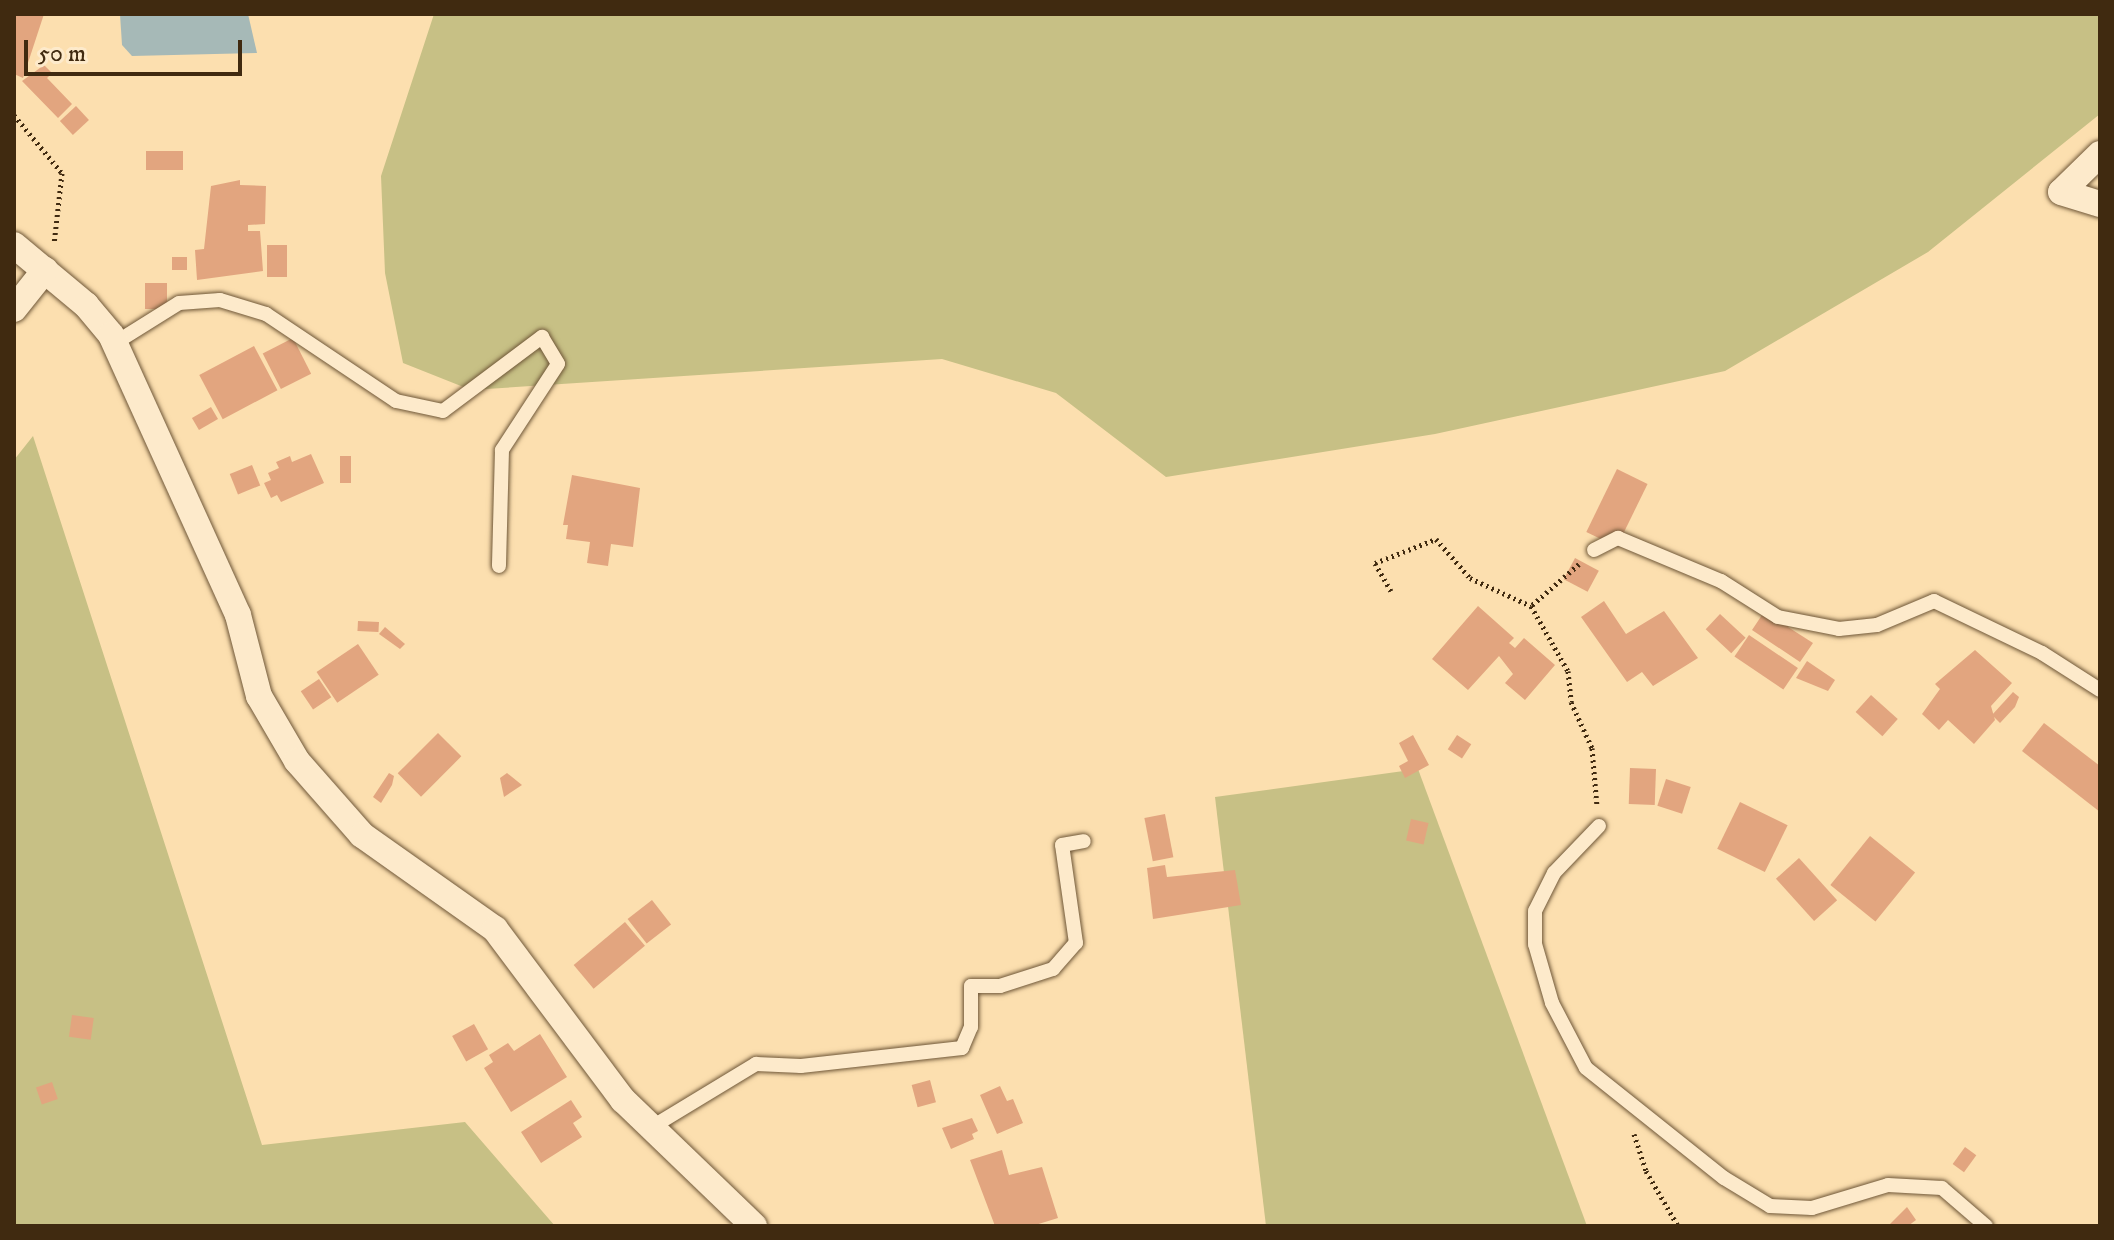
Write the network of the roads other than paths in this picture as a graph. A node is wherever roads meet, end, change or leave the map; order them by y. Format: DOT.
graph roads {
  1 [pos="2100,154"];
  2 [pos="2100,204"];
  3 [pos="14,245"];
  4 [pos="48,273"];
  5 [pos="14,309"];
  6 [pos="115,343"];
  7 [pos="1594,550"];
  8 [pos="499,566"];
  9 [pos="2100,690"];
  10 [pos="1599,826"];
  11 [pos="1084,841"];
  12 [pos="652,1127"];
  13 [pos="754,1226"];
  14 [pos="1986,1226"];
  1 -- 2 [label="street"];
  3 -- 4 [label="street"];
  4 -- 5 [label="street"];
  4 -- 6 [label="street"];
  6 -- 8 [label="lane"];
  6 -- 12 [label="street"];
  7 -- 9 [label="lane"];
  10 -- 14 [label="lane"];
  11 -- 12 [label="lane"];
  12 -- 13 [label="street"];
}
